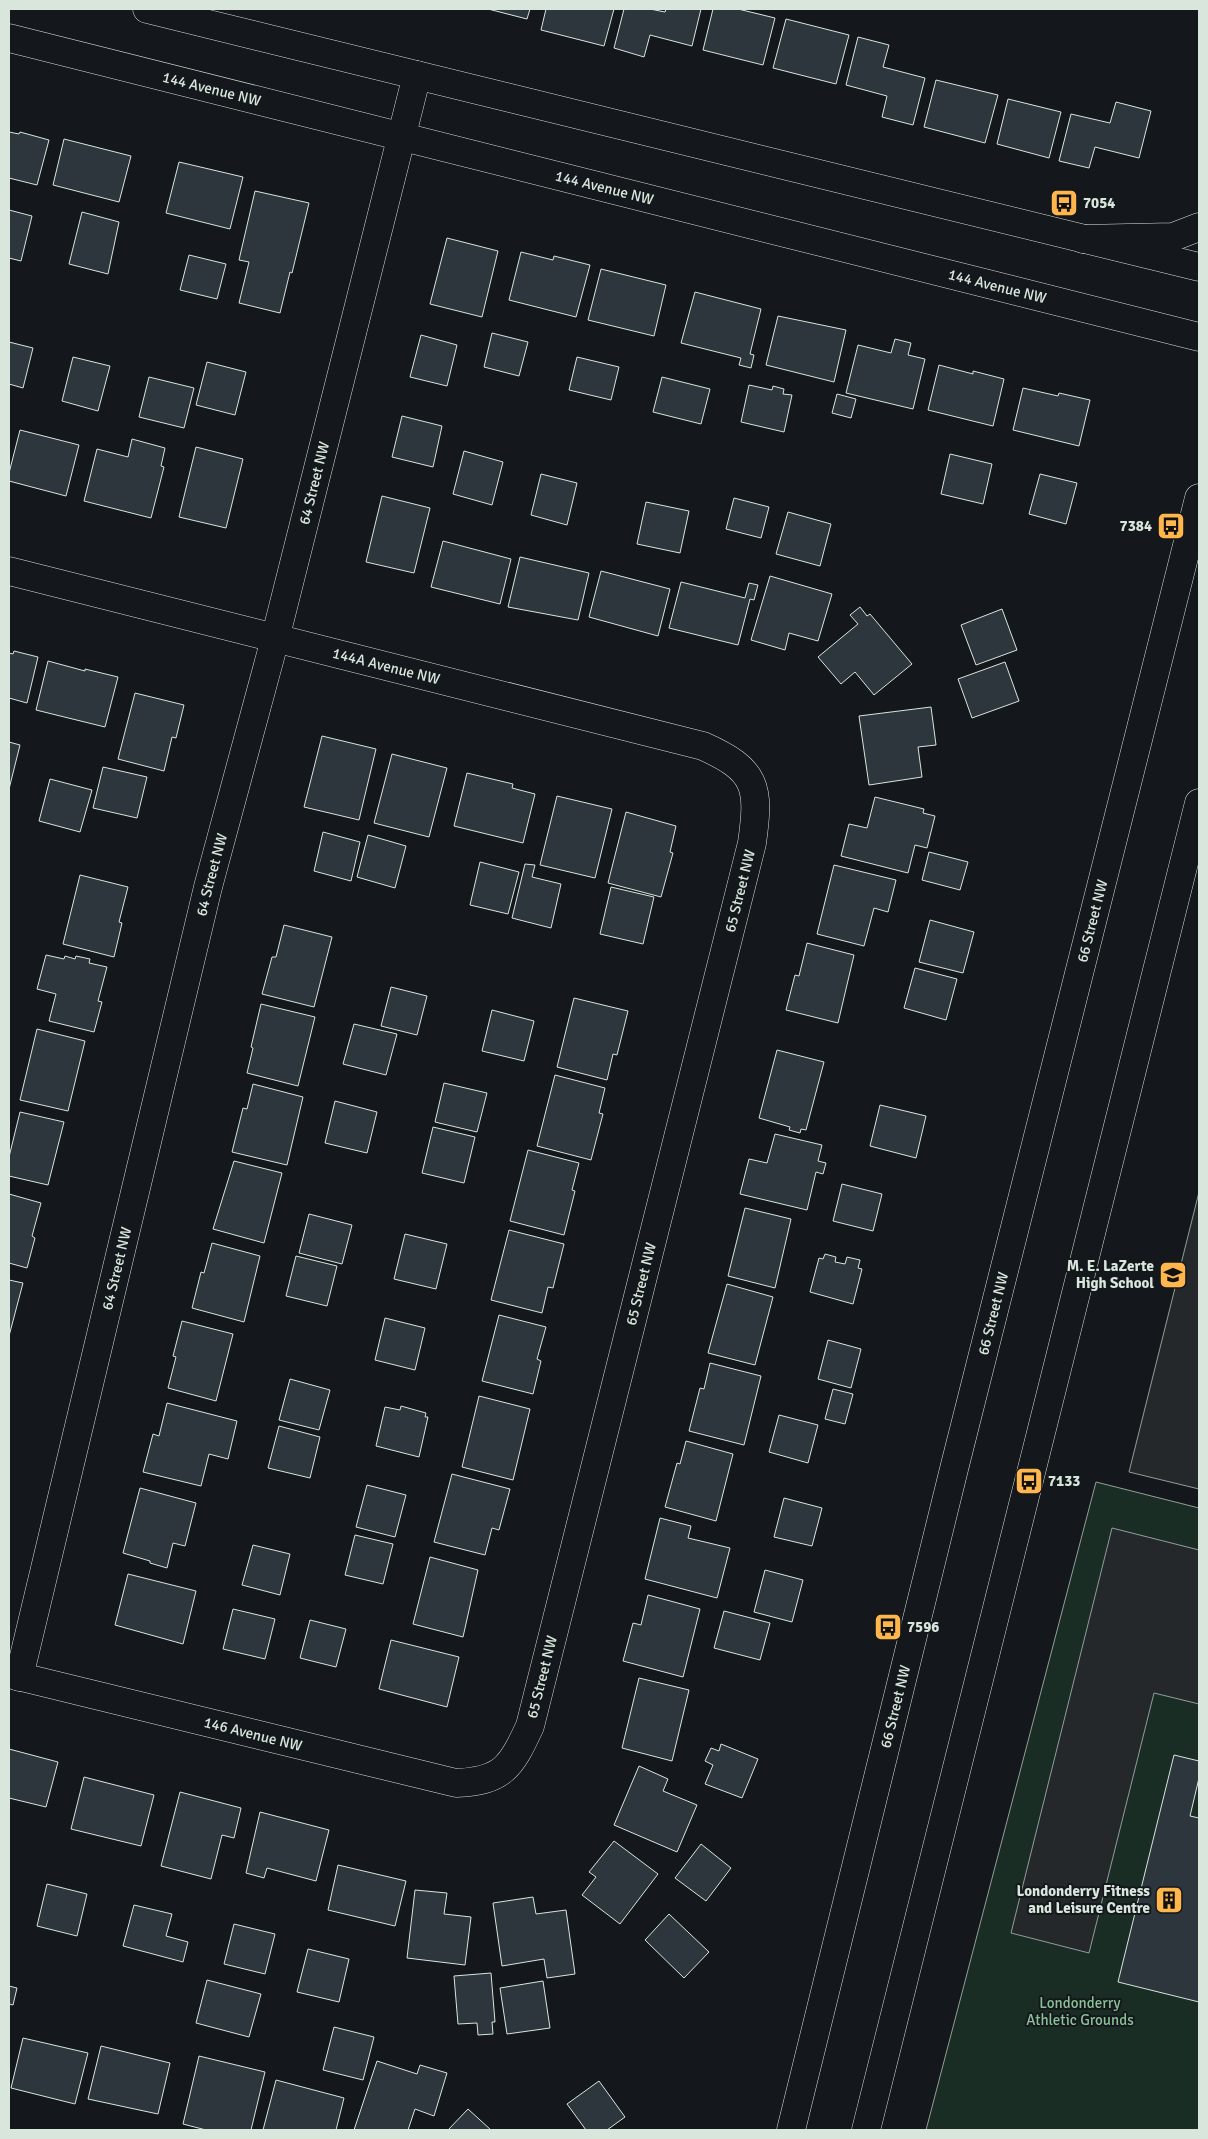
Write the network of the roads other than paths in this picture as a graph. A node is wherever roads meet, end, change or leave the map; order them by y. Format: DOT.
graph roads {
  1 [pos="147,9"];
  2 [pos="9,38"];
  3 [pos="417,75"];
  4 [pos="401,138"];
  5 [pos="1199,227"];
  6 [pos="1083,239"];
  7 [pos="1199,267"];
  8 [pos="1199,337"];
  9 [pos="1199,498"];
  10 [pos="9,572"];
  11 [pos="275,638"];
  12 [pos="752,783"];
  13 [pos="1199,803"];
  14 [pos="14,1676"];
  15 [pos="497,1776"];
  16 [pos="791,2130"];
  17 [pos="866,2130"];
  1 -- 3 [label="street"];
  2 -- 4 [label="street, 144 Avenue NW"];
  3 -- 4 [label="street, 64 Street NW"];
  3 -- 6 [label="street"];
  4 -- 8 [label="street, 144 Avenue NW"];
  4 -- 11 [label="street, 64 Street NW"];
  5 -- 6 [label="street"];
  6 -- 7 [label="street"];
  9 -- 16 [label="street, 66 Street NW"];
  10 -- 11 [label="street, 144A Avenue NW"];
  11 -- 12 [label="street, 144A Avenue NW"];
  11 -- 14 [label="street, 64 Street NW"];
  12 -- 15 [label="street, 65 Street NW"];
  13 -- 17 [label="street"];
  14 -- 15 [label="street, 146 Avenue NW"];
}
